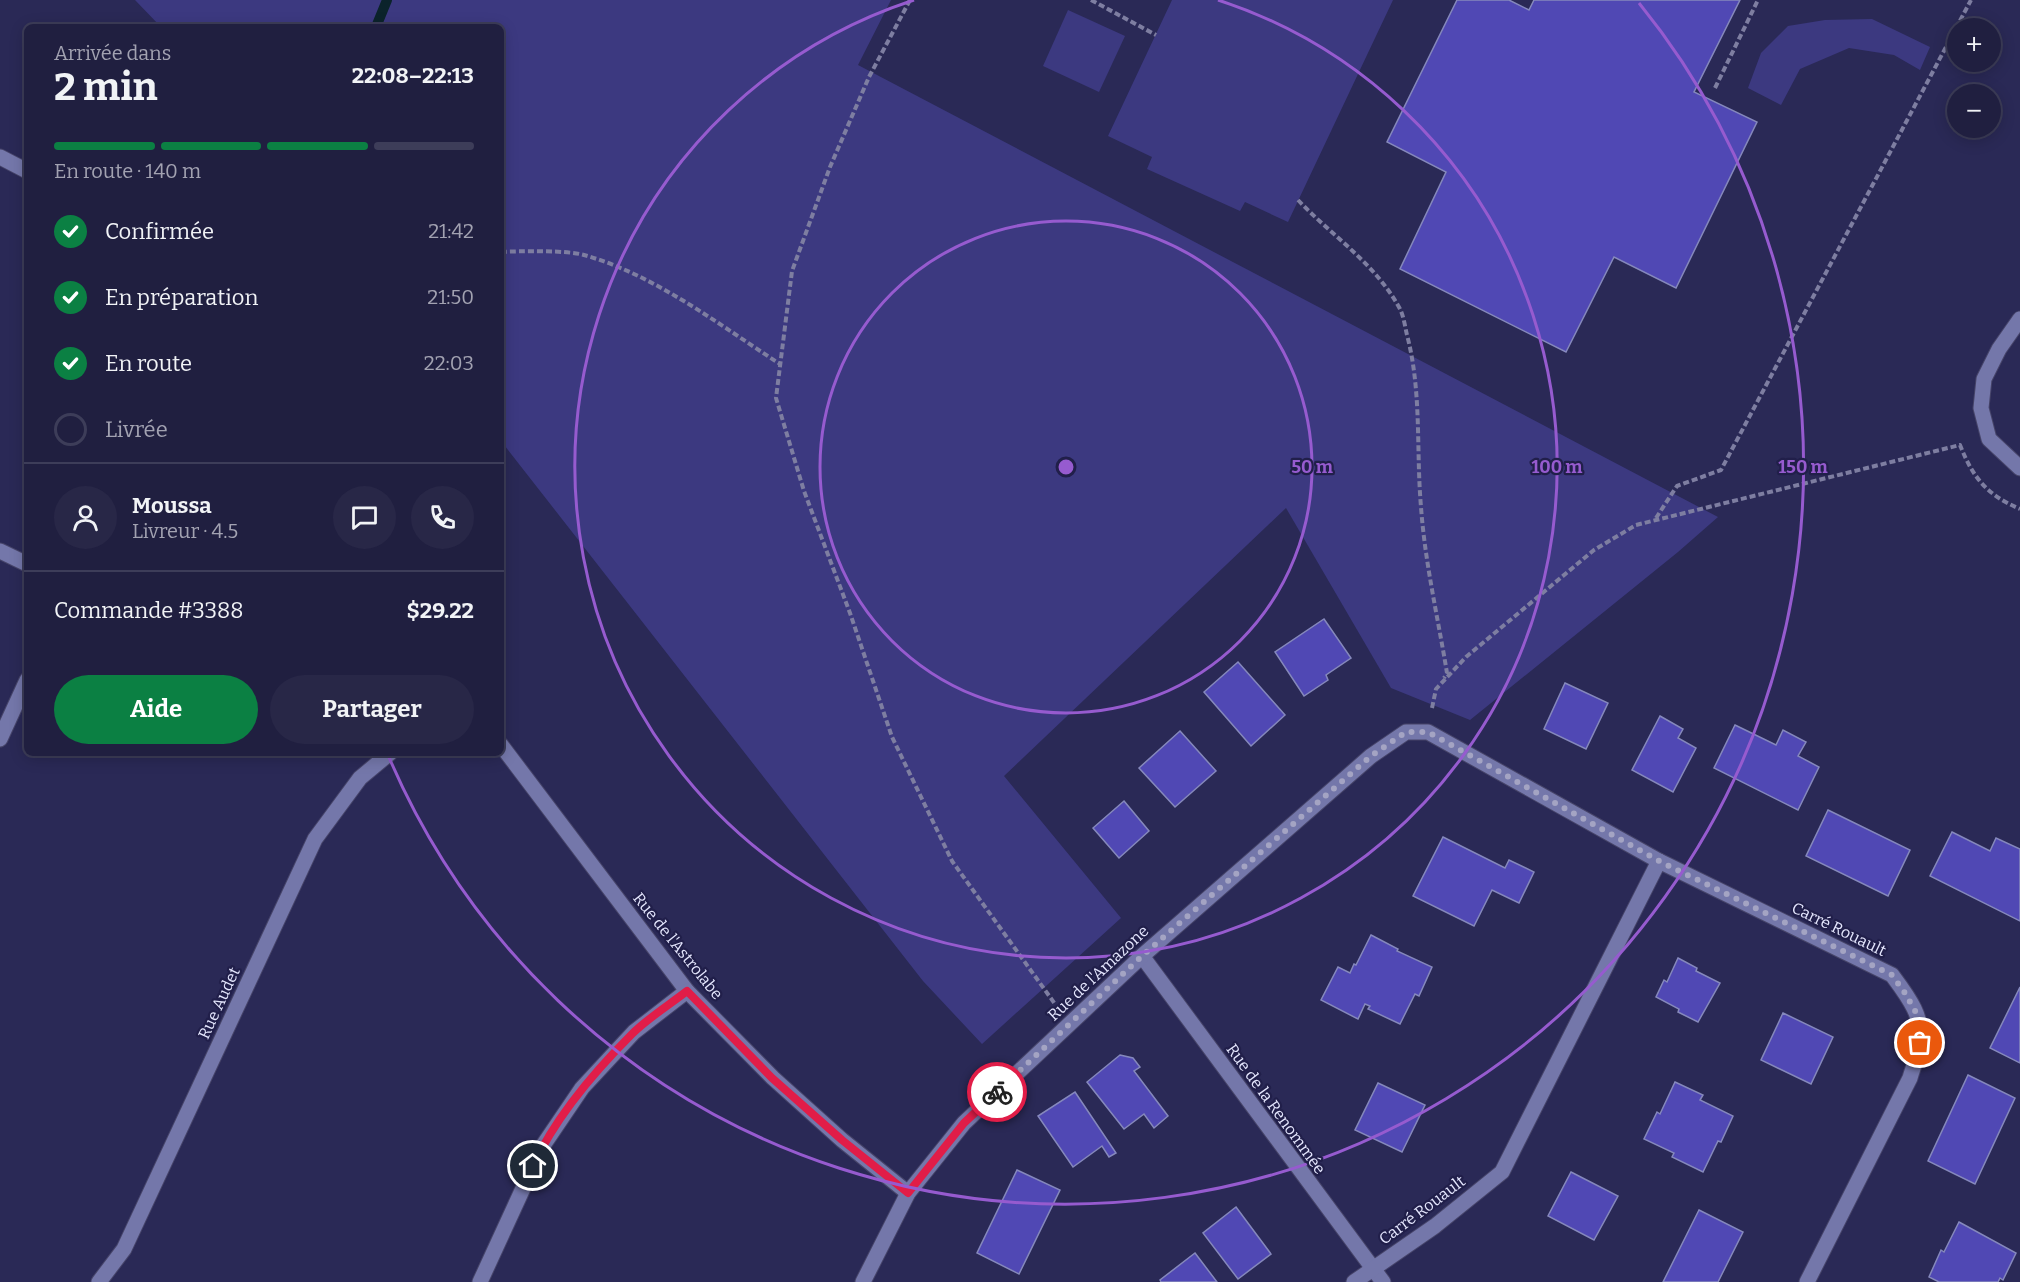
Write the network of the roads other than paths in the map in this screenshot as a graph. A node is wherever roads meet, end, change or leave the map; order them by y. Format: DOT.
graph roads {
  1 [pos="0,157"];
  2 [pos="24,169"];
  3 [pos="2020,319"];
  4 [pos="2020,468"];
  5 [pos="0,551"];
  6 [pos="24,563"];
  7 [pos="24,686"];
  8 [pos="1406,732"];
  9 [pos="0,738"];
  10 [pos="504,749"];
  11 [pos="386,756"];
  12 [pos="1659,861"];
  13 [pos="1142,956"];
  14 [pos="687,991"];
  15 [pos="908,1193"];
  16 [pos="1373,1270"];
  17 [pos="99,1282"];
  18 [pos="480,1282"];
  19 [pos="862,1282"];
  20 [pos="1354,1282"];
  21 [pos="1383,1282"];
  22 [pos="1807,1282"];
  1 -- 2 [label="street"];
  3 -- 4 [label="street"];
  5 -- 6 [label="street"];
  7 -- 9 [label="street"];
  8 -- 12 [label="street, Carré Rouault"];
  8 -- 13 [label="street, Rue de l'Amazone"];
  10 -- 14 [label="street, Rue de l'Astrolabe"];
  11 -- 17 [label="street, Rue Audet"];
  12 -- 16 [label="street, Carré Rouault"];
  12 -- 22 [label="street, Carré Rouault"];
  13 -- 15 [label="street, Rue de l'Amazone"];
  13 -- 16 [label="street, Rue de la Renommée"];
  14 -- 15 [label="street, Rue de l'Astrolabe"];
  14 -- 18 [label="street"];
  15 -- 19 [label="street, Rue de l'Amazone"];
  16 -- 20 [label="street, Carré Rouault"];
  16 -- 21 [label="street, Rue de la Renommée"];
}
